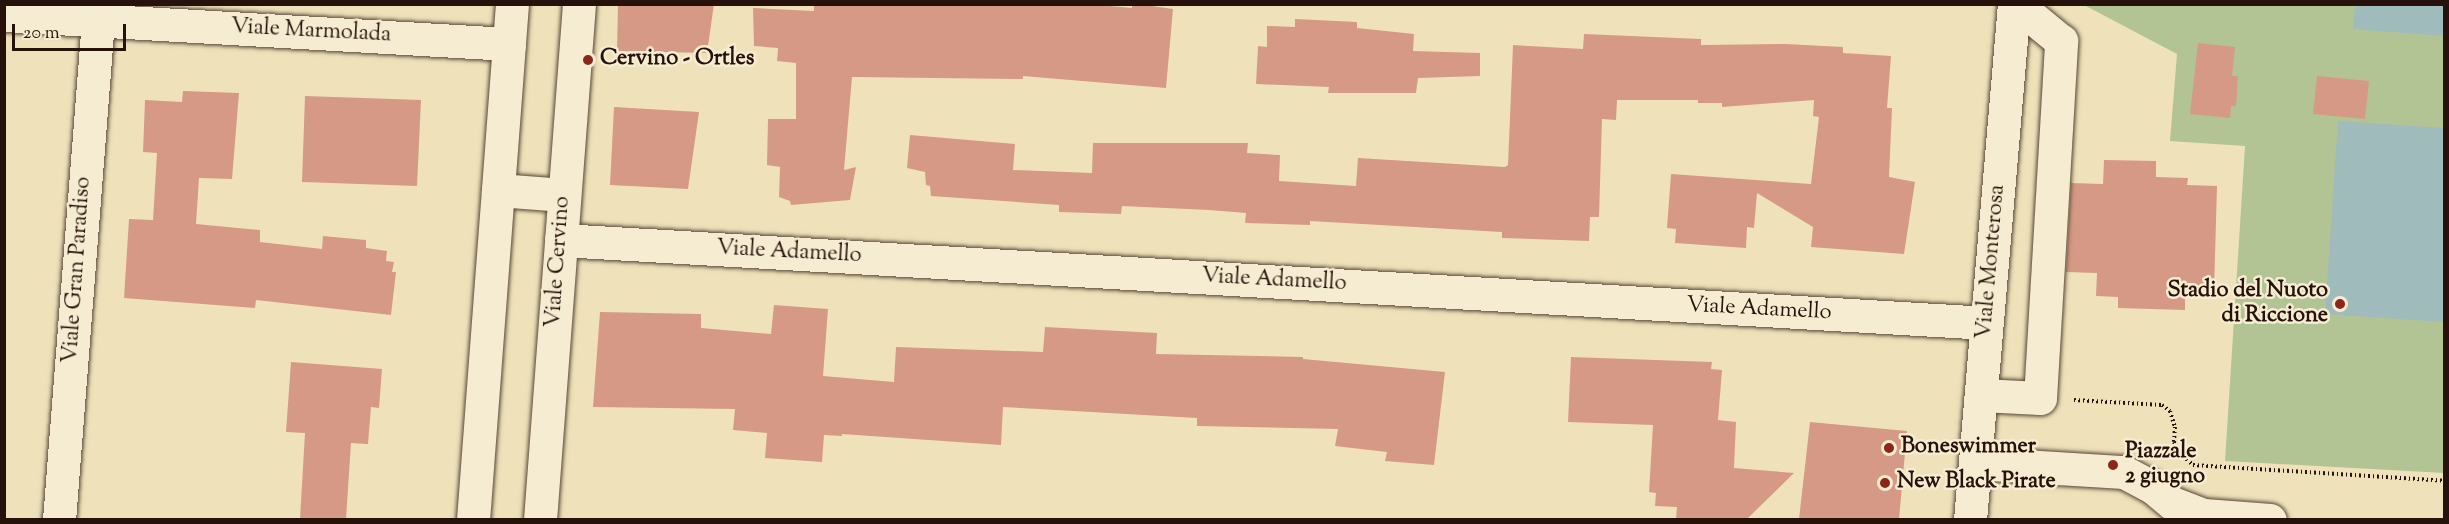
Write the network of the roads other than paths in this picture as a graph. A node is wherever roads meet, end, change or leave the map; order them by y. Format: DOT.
graph roads {
  1 [pos="512,4"];
  2 [pos="579,4"];
  3 [pos="2015,4"];
  4 [pos="4,15"];
  5 [pos="98,20"];
  6 [pos="509,44"];
  7 [pos="498,190"];
  8 [pos="564,195"];
  9 [pos="561,240"];
  10 [pos="1987,323"];
  11 [pos="1981,395"];
  12 [pos="1975,463"];
  13 [pos="59,519"];
  14 [pos="473,519"];
  15 [pos="540,519"];
  16 [pos="1971,519"];
  17 [pos="2270,519"];
  1 -- 6 [label="street"];
  2 -- 8 [label="street, Viale Cervino"];
  3 -- 10 [label="street, Viale Monterosa"];
  3 -- 11 [label="street"];
  4 -- 5 [label="street, Viale Marmolada"];
  5 -- 6 [label="street, Viale Marmolada"];
  5 -- 13 [label="street, Viale Gran Paradiso"];
  6 -- 7 [label="street"];
  7 -- 8 [label="street"];
  7 -- 14 [label="street"];
  8 -- 9 [label="street, Viale Cervino"];
  9 -- 10 [label="street, Viale Adamello"];
  9 -- 15 [label="street, Viale Cervino"];
  10 -- 11 [label="street, Viale Monterosa"];
  11 -- 12 [label="street, Viale Monterosa"];
  12 -- 16 [label="street, Viale Monterosa"];
  12 -- 17 [label="street"];
}
